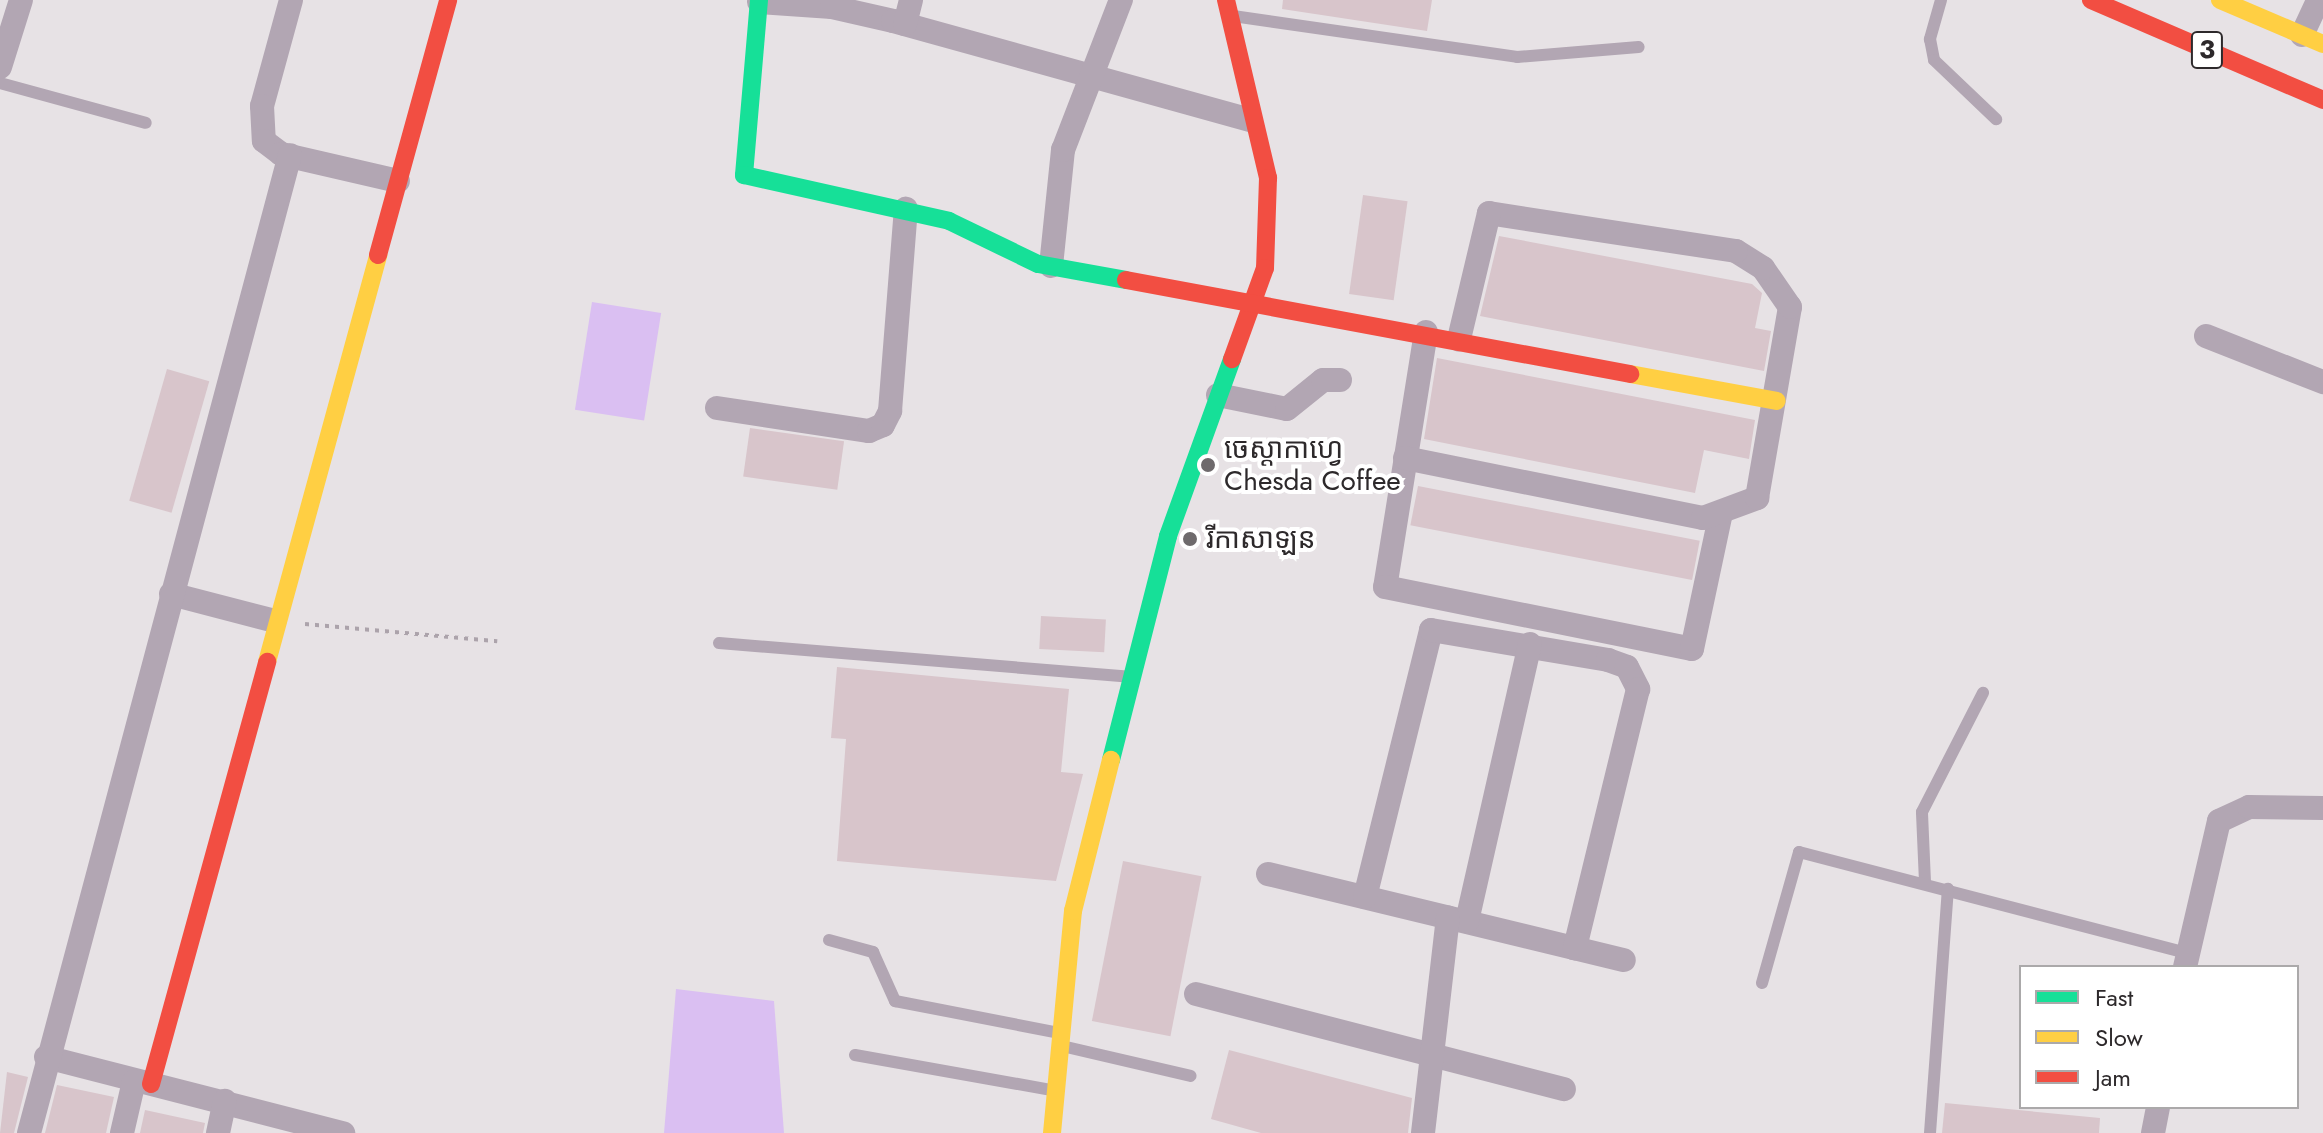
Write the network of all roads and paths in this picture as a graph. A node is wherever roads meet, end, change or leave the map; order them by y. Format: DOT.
graph roads {
  1 [pos="21,0"];
  2 [pos="291,0"];
  3 [pos="448,0"];
  4 [pos="911,0"];
  5 [pos="1121,0"];
  6 [pos="1941,0"];
  7 [pos="2091,0"];
  8 [pos="2220,0"];
  9 [pos="2318,0"];
  10 [pos="759,1"];
  11 [pos="1228,8"];
  12 [pos="905,24"];
  13 [pos="2313,40"];
  14 [pos="1639,47"];
  15 [pos="0,67"];
  16 [pos="1086,77"];
  17 [pos="0,83"];
  18 [pos="2323,100"];
  19 [pos="1996,119"];
  20 [pos="1251,120"];
  21 [pos="146,123"];
  22 [pos="290,155"];
  23 [pos="398,181"];
  24 [pos="906,209"];
  25 [pos="1051,266"];
  26 [pos="1254,298"];
  27 [pos="1426,332"];
  28 [pos="2206,336"];
  29 [pos="1459,339"];
  30 [pos="1340,380"];
  31 [pos="2323,382"];
  32 [pos="1218,395"];
  33 [pos="1777,401"];
  34 [pos="717,408"];
  35 [pos="1405,458"];
  36 [pos="1720,517"];
  37 [pos="171,594"];
  38 [pos="275,621"];
  39 [pos="497,641"];
  40 [pos="719,643"];
  41 [pos="1530,644"];
  42 [pos="1134,678"];
  43 [pos="1983,693"];
  44 [pos="2323,808"];
  45 [pos="1268,874"];
  46 [pos="1925,882"];
  47 [pos="1948,889"];
  48 [pos="1365,897"];
  49 [pos="1458,919"];
  50 [pos="829,940"];
  51 [pos="1575,948"];
  52 [pos="1624,960"];
  53 [pos="2186,960"];
  54 [pos="1762,983"];
  55 [pos="1196,994"];
  56 [pos="1059,1039"];
  57 [pos="855,1055"];
  58 [pos="1432,1055"];
  59 [pos="46,1057"];
  60 [pos="1191,1076"];
  61 [pos="142,1082"];
  62 [pos="1564,1089"];
  63 [pos="1056,1091"];
  64 [pos="225,1101"];
  65 [pos="2158,1109"];
  66 [pos="29,1133"];
  67 [pos="122,1133"];
  68 [pos="218,1133"];
  69 [pos="343,1133"];
  70 [pos="1052,1133"];
  71 [pos="1423,1133"];
  72 [pos="1930,1133"];
  73 [pos="2153,1133"];
  1 -- 15 [label="street"];
  2 -- 22 [label="street"];
  3 -- 23 [label="main road"];
  4 -- 12 [label="street"];
  5 -- 16 [label="street"];
  6 -- 19 [label="lane"];
  7 -- 18 [label="main road, 3"];
  8 -- 13 [label="main road, 3"];
  9 -- 13 [label="street"];
  10 -- 12 [label="street"];
  10 -- 24 [label="main road"];
  11 -- 14 [label="lane"];
  11 -- 20 [label="main road"];
  12 -- 16 [label="street"];
  16 -- 20 [label="street"];
  16 -- 25 [label="street"];
  17 -- 21 [label="lane"];
  20 -- 26 [label="main road"];
  22 -- 23 [label="street"];
  22 -- 37 [label="street"];
  23 -- 38 [label="main road"];
  24 -- 25 [label="main road"];
  24 -- 34 [label="street"];
  25 -- 26 [label="main road"];
  26 -- 27 [label="main road"];
  26 -- 32 [label="main road"];
  27 -- 29 [label="main road"];
  27 -- 35 [label="street"];
  28 -- 31 [label="street"];
  29 -- 33 [label="main road"];
  29 -- 33 [label="street"];
  30 -- 32 [label="street"];
  32 -- 42 [label="main road"];
  33 -- 36 [label="street"];
  35 -- 36 [label="street"];
  35 -- 36 [label="street"];
  37 -- 38 [label="street"];
  37 -- 59 [label="street"];
  38 -- 39 [label="path"];
  38 -- 61 [label="main road"];
  40 -- 42 [label="lane"];
  41 -- 48 [label="street"];
  41 -- 49 [label="street"];
  41 -- 51 [label="street"];
  42 -- 56 [label="main road"];
  43 -- 46 [label="lane"];
  44 -- 53 [label="street"];
  45 -- 48 [label="street"];
  46 -- 47 [label="lane"];
  46 -- 54 [label="lane"];
  47 -- 53 [label="lane"];
  47 -- 72 [label="lane"];
  48 -- 49 [label="street"];
  49 -- 51 [label="street"];
  49 -- 58 [label="street"];
  50 -- 56 [label="lane"];
  51 -- 52 [label="street"];
  55 -- 58 [label="street"];
  56 -- 60 [label="lane"];
  56 -- 63 [label="main road"];
  57 -- 63 [label="lane"];
  58 -- 62 [label="street"];
  58 -- 71 [label="street"];
  59 -- 61 [label="street"];
  59 -- 66 [label="street"];
  61 -- 64 [label="street"];
  61 -- 67 [label="street"];
  63 -- 70 [label="main road"];
  64 -- 68 [label="street"];
  64 -- 69 [label="street"];
  65 -- 73 [label="street"];
}
